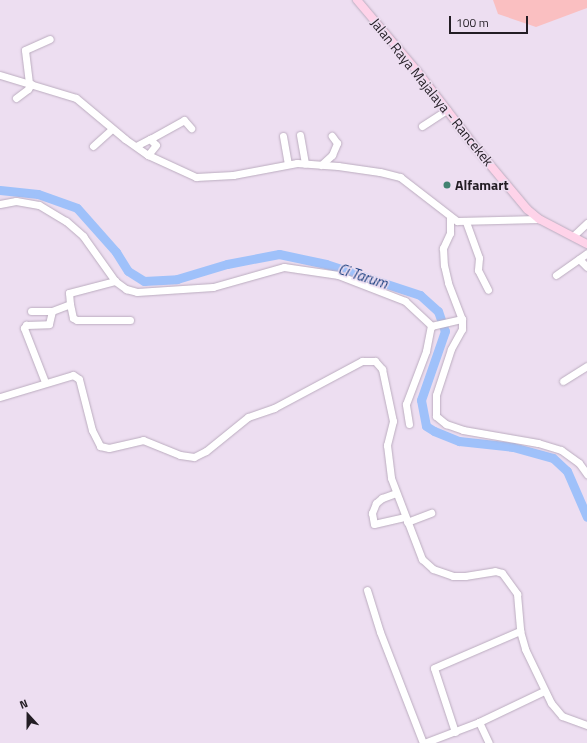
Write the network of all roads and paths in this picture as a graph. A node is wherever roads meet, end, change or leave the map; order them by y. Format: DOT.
graph roads {
  1 [pos="357,0"];
  2 [pos="50,39"];
  3 [pos="0,75"];
  4 [pos="30,83"];
  5 [pos="16,98"];
  6 [pos="447,110"];
  7 [pos="422,126"];
  8 [pos="191,128"];
  9 [pos="112,129"];
  10 [pos="300,134"];
  11 [pos="283,136"];
  12 [pos="332,136"];
  13 [pos="150,139"];
  14 [pos="93,146"];
  15 [pos="136,146"];
  16 [pos="148,155"];
  17 [pos="288,164"];
  18 [pos="304,164"];
  19 [pos="321,165"];
  20 [pos="0,204"];
  21 [pos="450,217"];
  22 [pos="539,219"];
  23 [pos="466,222"];
  24 [pos="587,223"];
  25 [pos="573,236"];
  26 [pos="587,244"];
  27 [pos="587,253"];
  28 [pos="579,259"];
  29 [pos="587,267"];
  30 [pos="556,275"];
  31 [pos="115,281"];
  32 [pos="488,290"];
  33 [pos="70,304"];
  34 [pos="31,311"];
  35 [pos="52,311"];
  36 [pos="461,319"];
  37 [pos="130,320"];
  38 [pos="432,325"];
  39 [pos="587,366"];
  40 [pos="563,381"];
  41 [pos="45,382"];
  42 [pos="0,397"];
  43 [pos="409,424"];
  44 [pos="587,474"];
  45 [pos="396,493"];
  46 [pos="431,513"];
  47 [pos="406,520"];
  48 [pos="367,590"];
  49 [pos="520,631"];
  50 [pos="544,691"];
  51 [pos="478,722"];
  52 [pos="587,725"];
  53 [pos="455,732"];
  54 [pos="423,743"];
  55 [pos="489,743"];
  1 -- 6 [label="main road, Jalan Raya Majalaya - Rancekek"];
  2 -- 4 [label="street"];
  3 -- 4 [label="street"];
  4 -- 5 [label="street"];
  4 -- 9 [label="street"];
  6 -- 7 [label="street"];
  6 -- 22 [label="main road, Jalan Raya Majalaya - Rancekek"];
  8 -- 13 [label="street"];
  9 -- 14 [label="street"];
  9 -- 15 [label="street"];
  10 -- 18 [label="street"];
  11 -- 17 [label="street"];
  12 -- 19 [label="street"];
  13 -- 15 [label="street"];
  13 -- 16 [label="street"];
  15 -- 16 [label="street"];
  16 -- 17 [label="street"];
  17 -- 18 [label="street"];
  18 -- 19 [label="street"];
  19 -- 21 [label="street"];
  20 -- 31 [label="street"];
  21 -- 23 [label="street"];
  21 -- 36 [label="street"];
  22 -- 23 [label="street"];
  22 -- 25 [label="main road"];
  23 -- 32 [label="street"];
  24 -- 25 [label="street"];
  25 -- 26 [label="main road"];
  27 -- 28 [label="street"];
  28 -- 29 [label="street"];
  28 -- 30 [label="street"];
  31 -- 33 [label="street"];
  31 -- 38 [label="street"];
  33 -- 35 [label="street"];
  33 -- 37 [label="street"];
  34 -- 35 [label="street"];
  35 -- 41 [label="street"];
  36 -- 38 [label="street"];
  36 -- 44 [label="street"];
  38 -- 43 [label="street"];
  39 -- 40 [label="street"];
  41 -- 42 [label="street"];
  41 -- 45 [label="street"];
  45 -- 47 [label="street"];
  45 -- 47 [label="street"];
  46 -- 47 [label="street"];
  47 -- 49 [label="street"];
  48 -- 54 [label="street"];
  49 -- 50 [label="street"];
  49 -- 53 [label="street"];
  50 -- 51 [label="street"];
  50 -- 52 [label="street"];
  51 -- 53 [label="street"];
  51 -- 55 [label="street"];
  53 -- 54 [label="street"];
}
